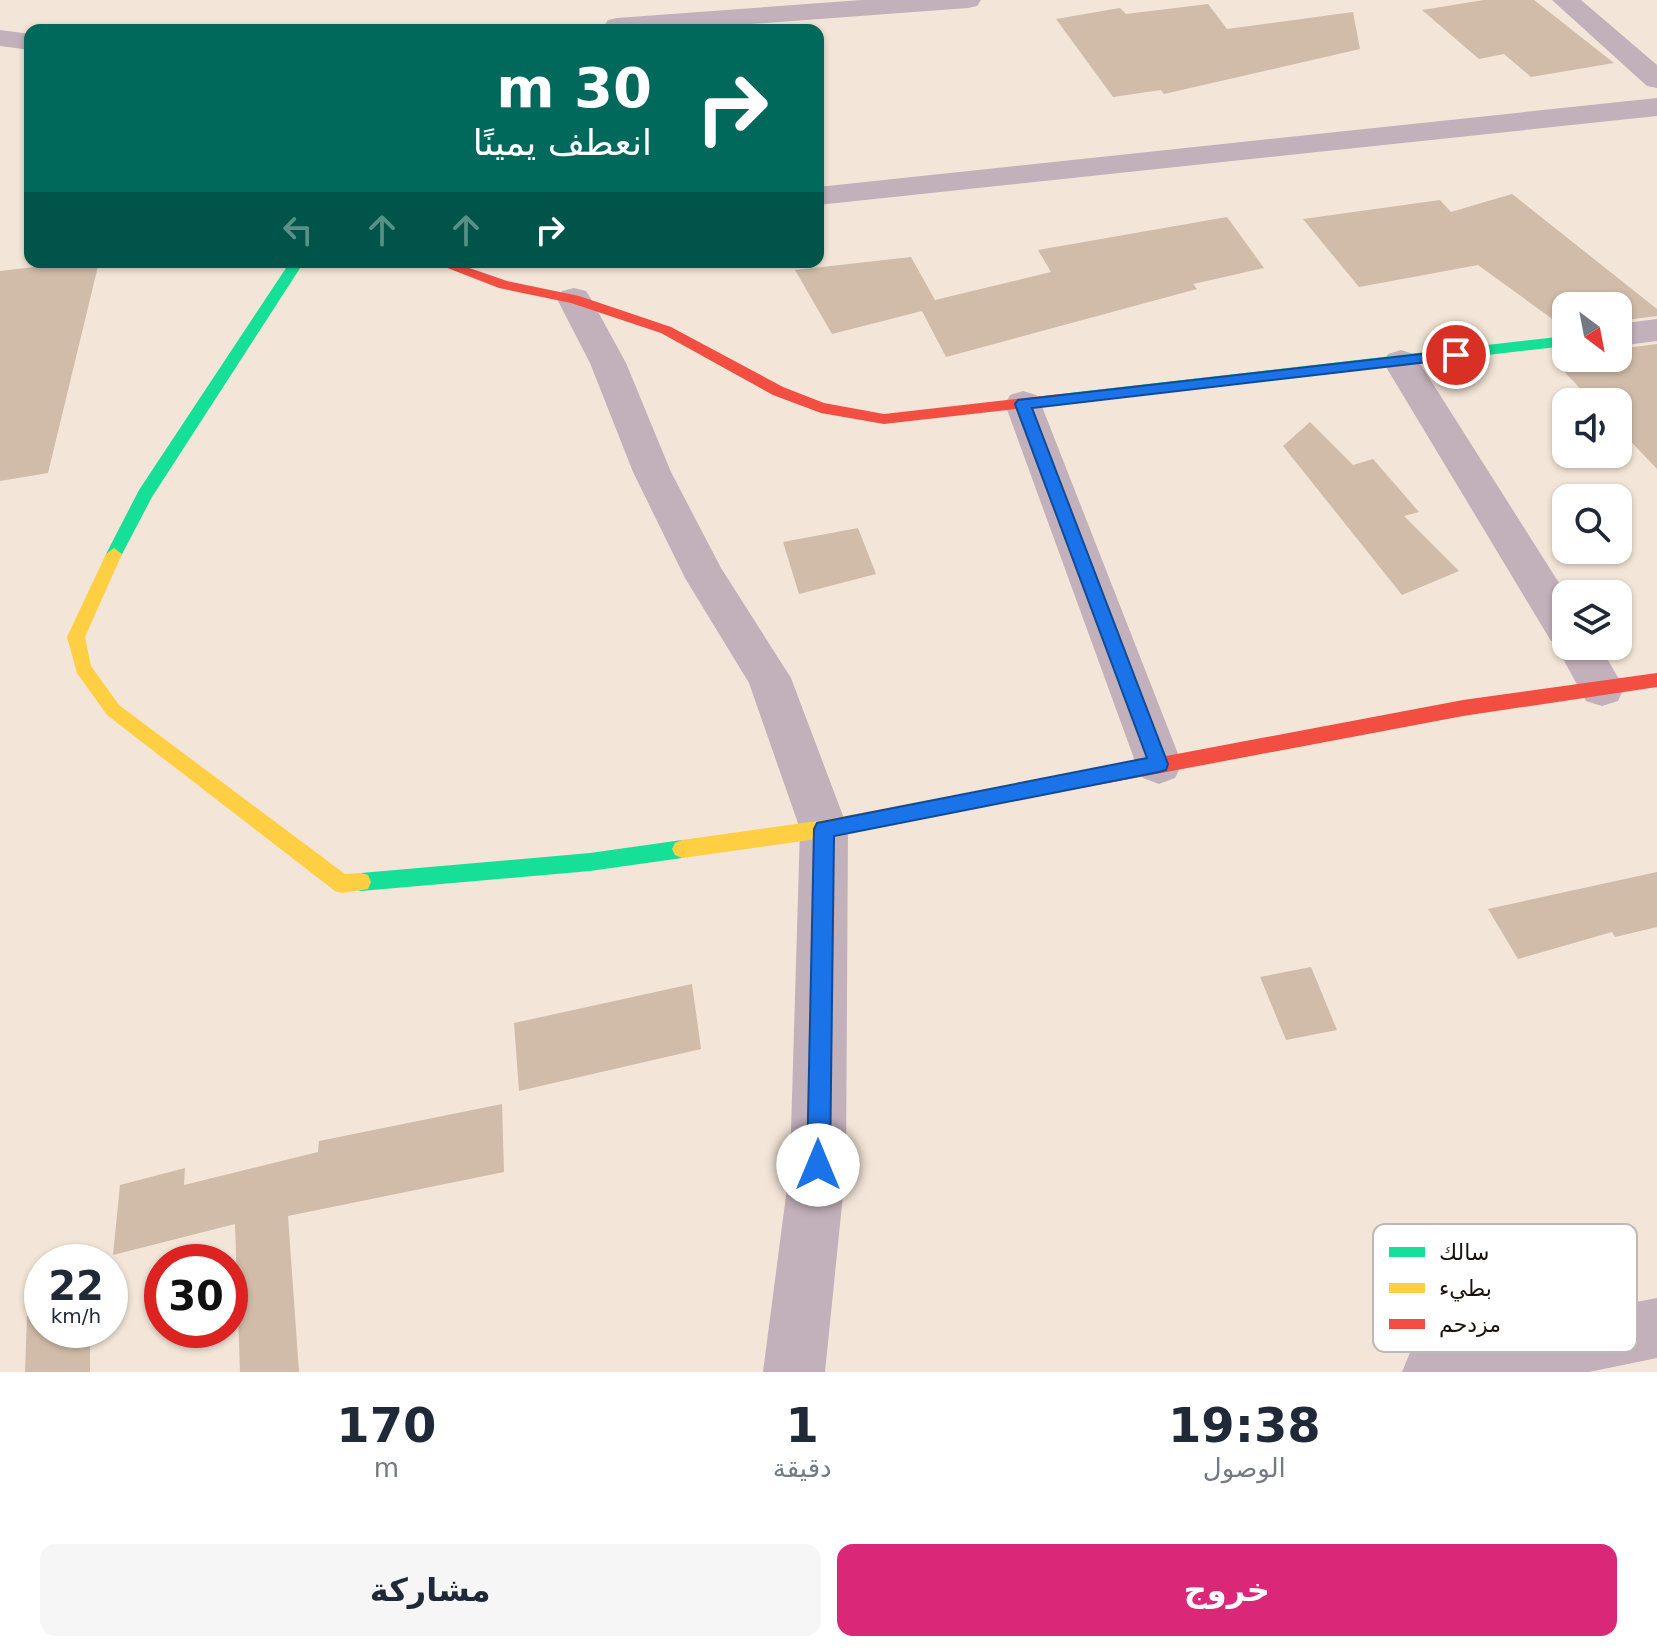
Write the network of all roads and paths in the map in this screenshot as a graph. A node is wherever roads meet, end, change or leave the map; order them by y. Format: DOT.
graph roads {
  1 [pos="611,0"];
  2 [pos="968,0"];
  3 [pos="1565,0"];
  4 [pos="617,24"];
  5 [pos="668,24"];
  6 [pos="0,38"];
  7 [pos="24,41"];
  8 [pos="1657,80"];
  9 [pos="1657,107"];
  10 [pos="824,195"];
  11 [pos="293,268"];
  12 [pos="456,268"];
  13 [pos="574,299"];
  14 [pos="1657,330"];
  15 [pos="1632,333"];
  16 [pos="1552,343"];
  17 [pos="1401,362"];
  18 [pos="1023,404"];
  19 [pos="1552,606"];
  20 [pos="1585,660"];
  21 [pos="1657,680"];
  22 [pos="1602,688"];
  23 [pos="1159,764"];
  24 [pos="824,829"];
  25 [pos="1657,1328"];
  26 [pos="1637,1332"];
  27 [pos="1535,1352"];
  28 [pos="794,1372"];
  29 [pos="1433,1372"];
  1 -- 4 [label="street"];
  2 -- 5 [label="street"];
  3 -- 8 [label="street"];
  6 -- 7 [label="street"];
  9 -- 10 [label="street"];
  11 -- 24 [label="street"];
  12 -- 13 [label="street"];
  13 -- 18 [label="street"];
  13 -- 24 [label="street"];
  14 -- 15 [label="street"];
  16 -- 17 [label="street"];
  17 -- 18 [label="street"];
  17 -- 19 [label="street"];
  18 -- 23 [label="street"];
  20 -- 22 [label="street"];
  21 -- 22 [label="street"];
  22 -- 23 [label="street"];
  23 -- 24 [label="street"];
  24 -- 28 [label="street"];
  25 -- 26 [label="street"];
  27 -- 29 [label="street"];
}
